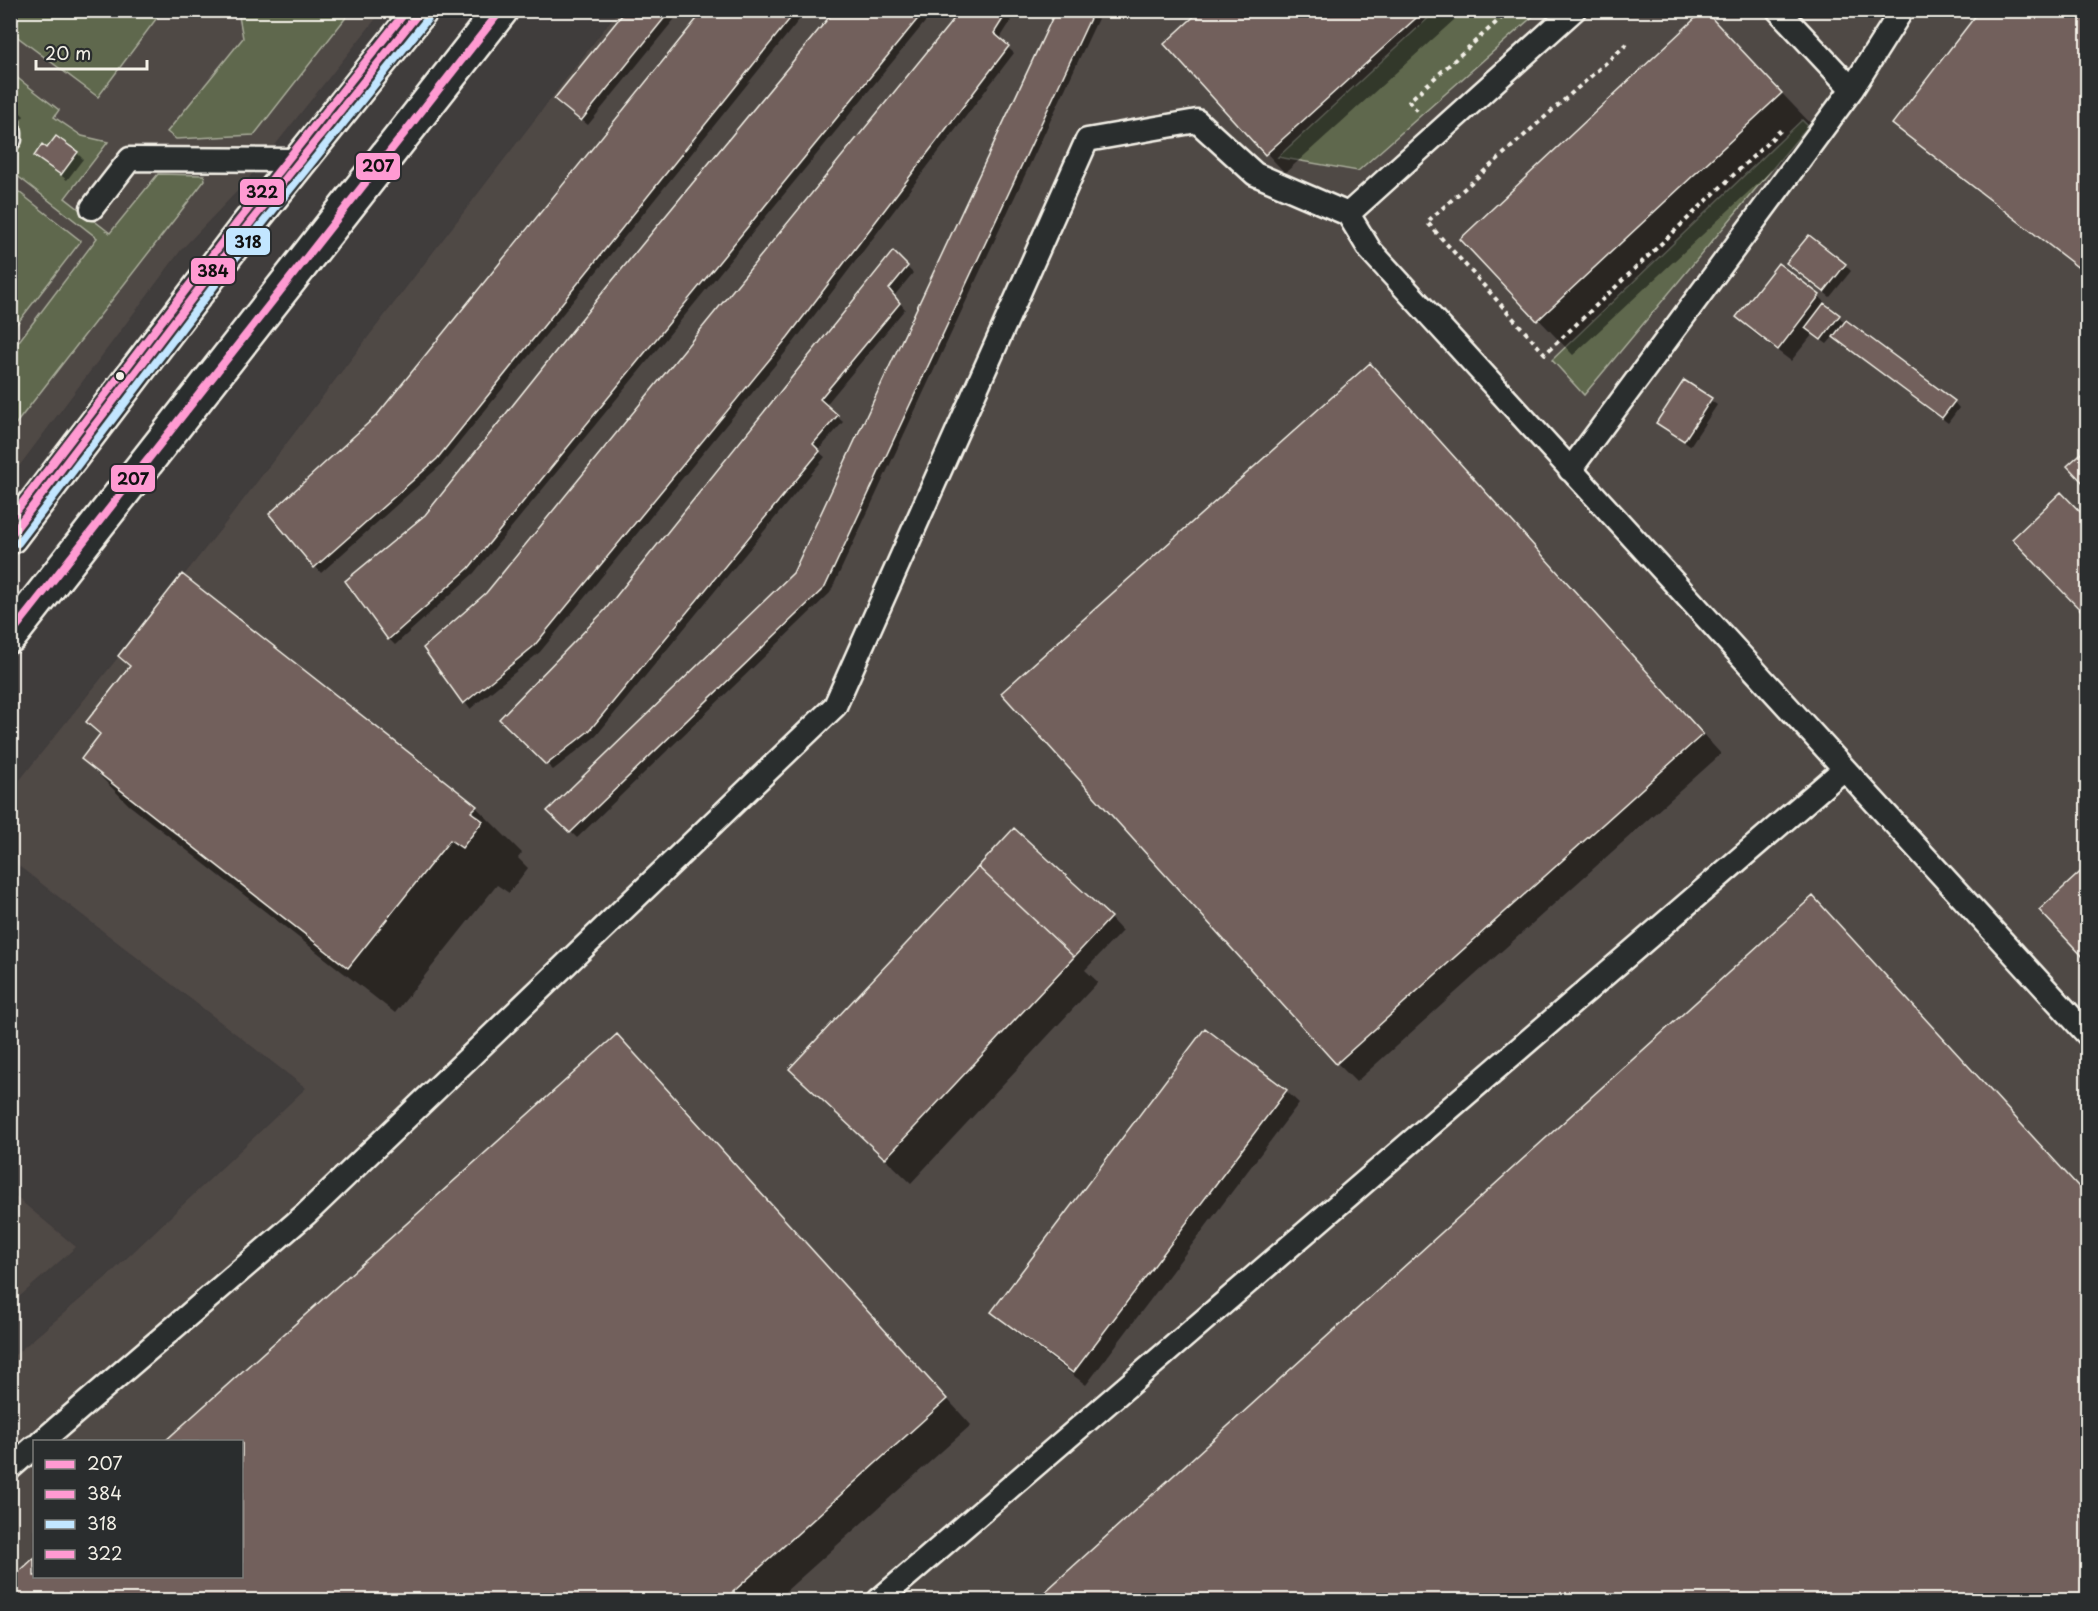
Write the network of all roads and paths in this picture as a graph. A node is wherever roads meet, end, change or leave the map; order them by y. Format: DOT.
graph roads {
  1 [pos="421,10"];
  2 [pos="501,10"];
  3 [pos="1510,10"];
  4 [pos="1574,10"];
  5 [pos="1778,10"];
  6 [pos="1902,10"];
  7 [pos="1627,44"];
  8 [pos="1852,89"];
  9 [pos="1787,124"];
  10 [pos="10,133"];
  11 [pos="1437,134"];
  12 [pos="10,139"];
  13 [pos="299,160"];
  14 [pos="92,208"];
  15 [pos="1348,214"];
  16 [pos="1570,470"];
  17 [pos="10,537"];
  18 [pos="10,636"];
  19 [pos="1844,769"];
  20 [pos="2088,1035"];
  21 [pos="43,1440"];
  22 [pos="33,1448"];
  23 [pos="10,1468"];
  24 [pos="879,1600"];
  1 -- 13 [label="street"];
  2 -- 18 [label="street"];
  3 -- 11 [label="path"];
  4 -- 11 [label="lane"];
  5 -- 8 [label="lane"];
  6 -- 8 [label="lane"];
  7 -- 9 [label="path"];
  8 -- 16 [label="lane"];
  10 -- 12 [label="lane"];
  11 -- 15 [label="lane"];
  13 -- 14 [label="lane"];
  13 -- 17 [label="street"];
  15 -- 16 [label="lane"];
  15 -- 21 [label="lane"];
  16 -- 19 [label="lane"];
  19 -- 20 [label="lane"];
  19 -- 24 [label="lane"];
  22 -- 23 [label="lane"];
}
